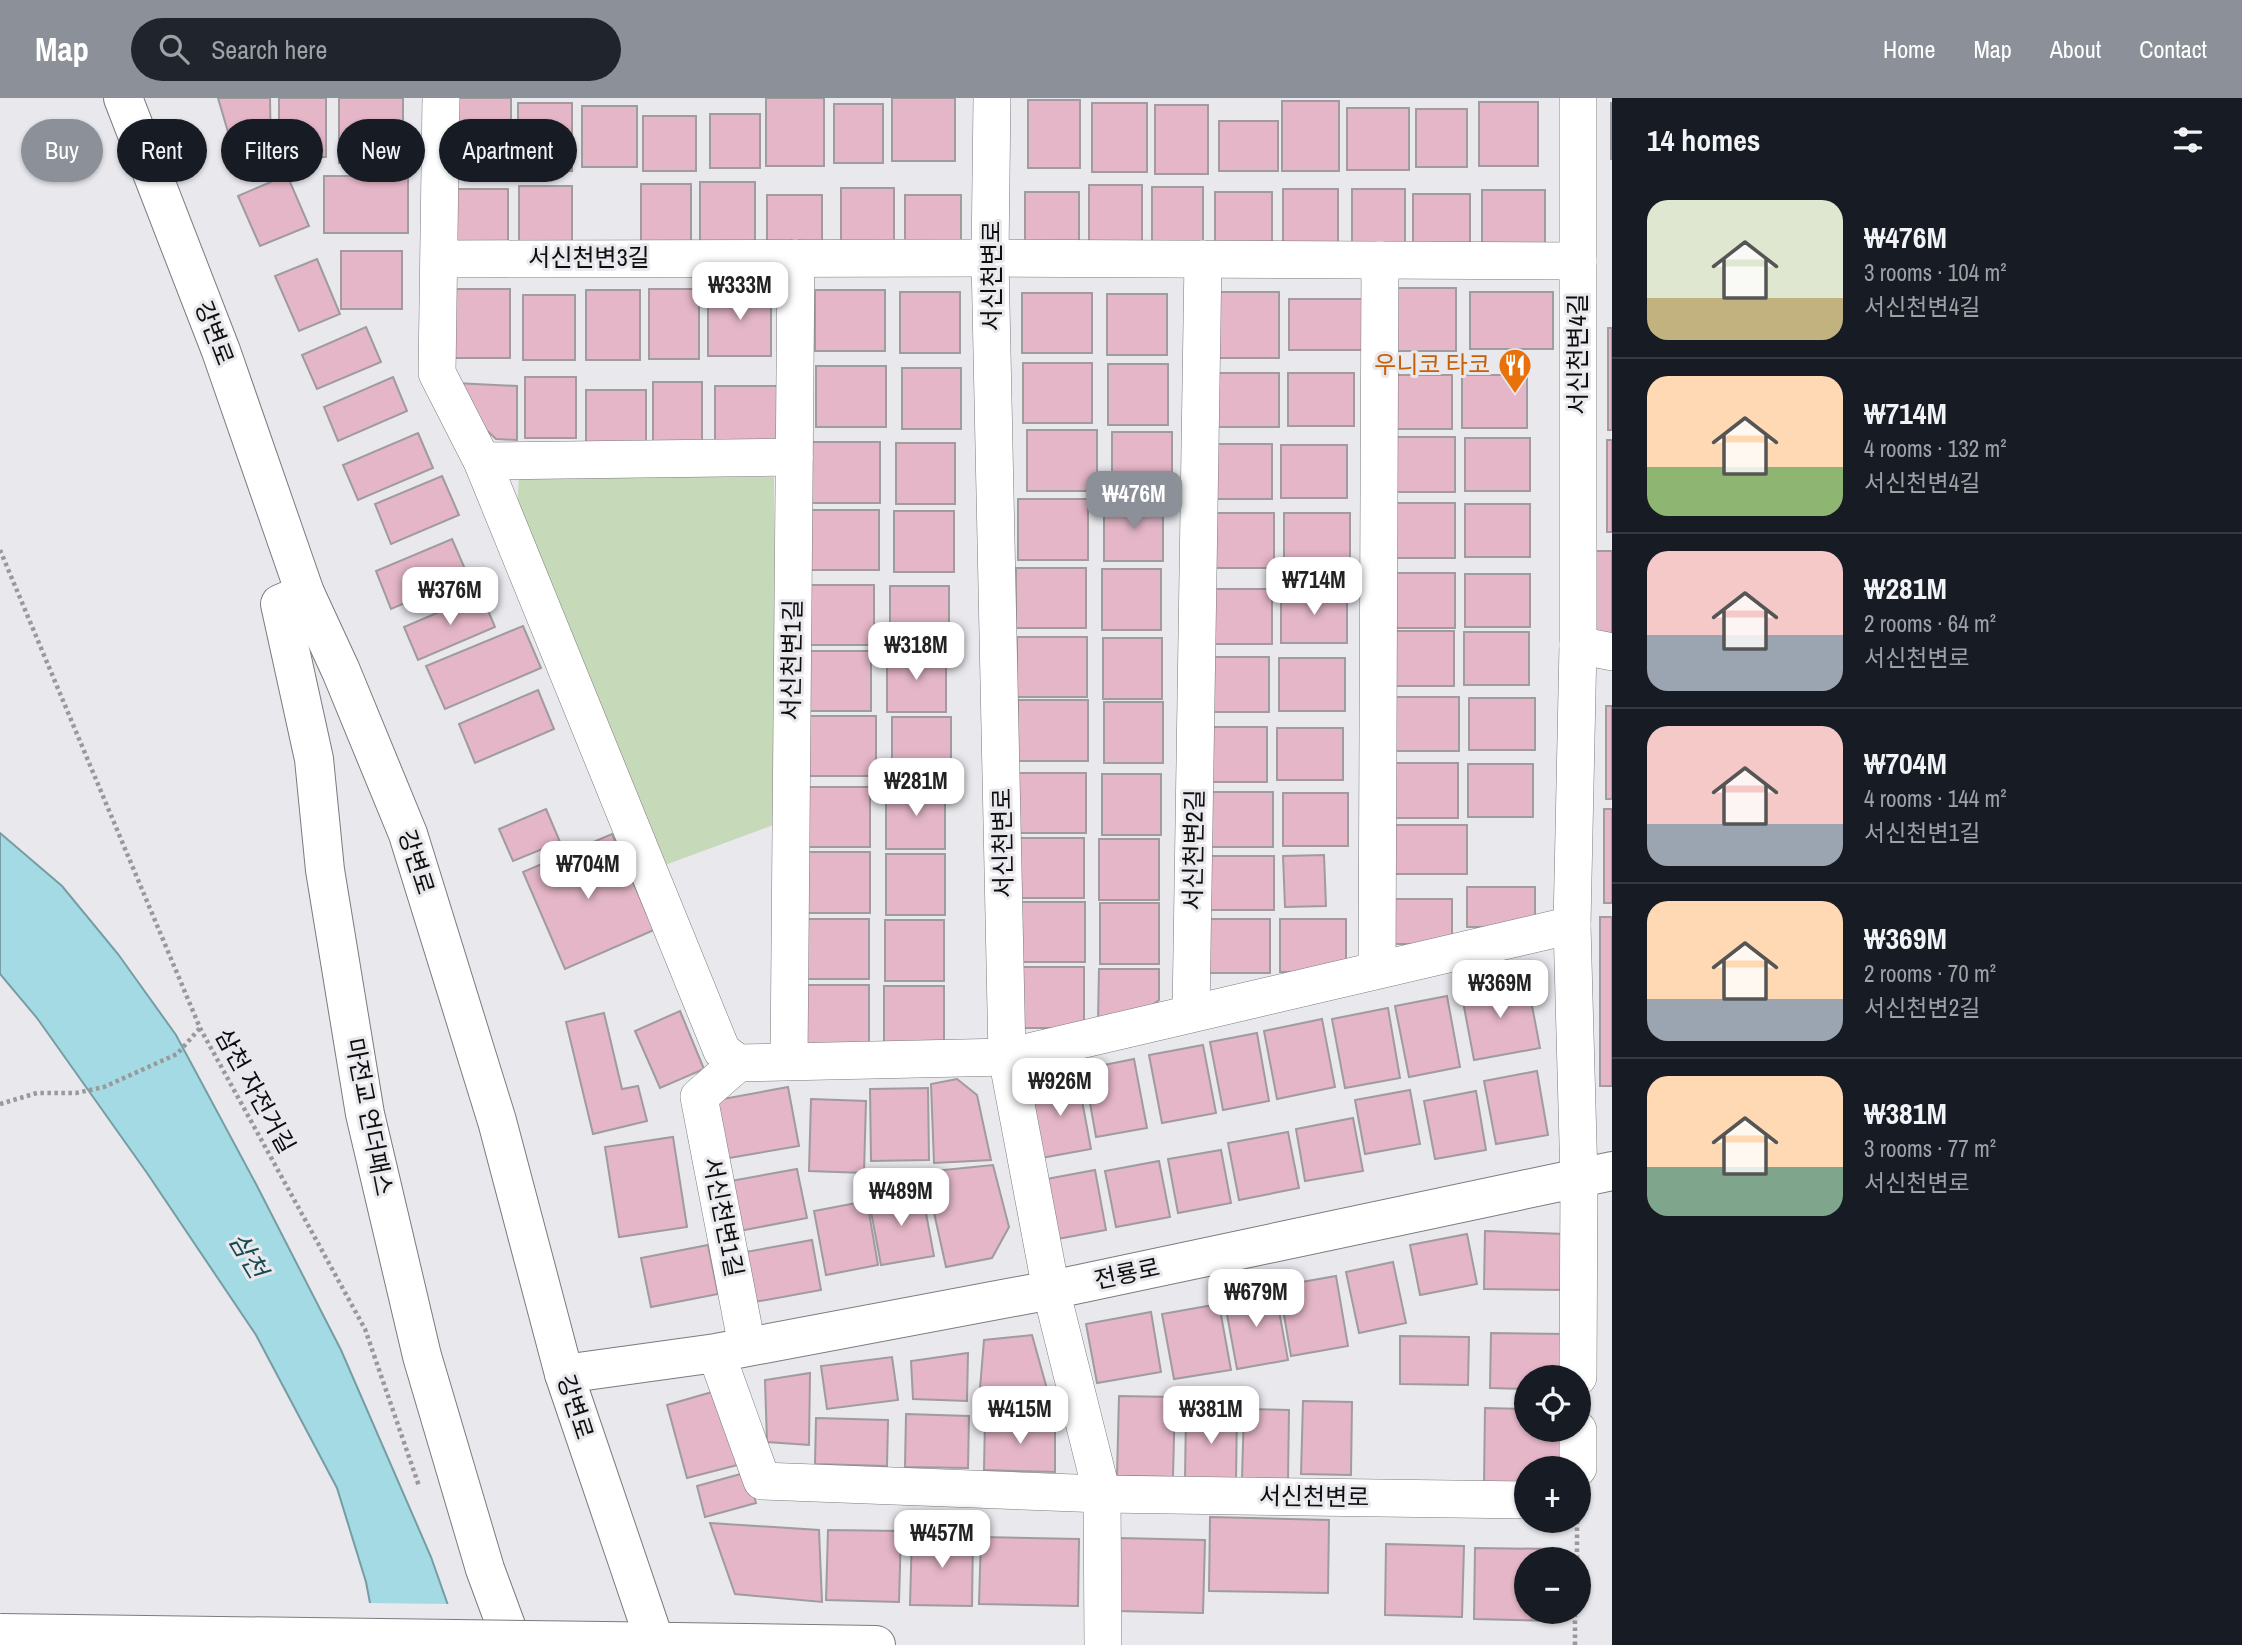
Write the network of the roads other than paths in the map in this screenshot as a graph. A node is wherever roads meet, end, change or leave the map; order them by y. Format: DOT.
graph roads {
  1 [pos="123,98"];
  2 [pos="441,98"];
  3 [pos="992,98"];
  4 [pos="1578,98"];
  5 [pos="796,258"];
  6 [pos="990,258"];
  7 [pos="440,259"];
  8 [pos="1203,259"];
  9 [pos="1380,260"];
  10 [pos="1578,261"];
  11 [pos="794,457"];
  12 [pos="482,461"];
  13 [pos="305,593"];
  14 [pos="1595,648"];
  15 [pos="341,671"];
  16 [pos="314,759"];
  17 [pos="1572,925"];
  18 [pos="1377,970"];
  19 [pos="1191,1013"];
  20 [pos="1007,1057"];
  21 [pos="789,1061"];
  22 [pos="738,1063"];
  23 [pos="1596,1175"];
  24 [pos="1051,1290"];
  25 [pos="732,1350"];
  26 [pos="1579,1365"];
  27 [pos="564,1374"];
  28 [pos="1102,1494"];
  29 [pos="1514,1500"];
  30 [pos="0,1633"];
  31 [pos="655,1643"];
  32 [pos="513,1645"];
  33 [pos="876,1645"];
  34 [pos="1103,1645"];
  1 -- 13 [label="street, 강변로"];
  2 -- 7 [label="street"];
  3 -- 6 [label="street, 서신천변로"];
  4 -- 10 [label="street"];
  5 -- 6 [label="street, 서신천변3길"];
  5 -- 7 [label="street, 서신천변3길"];
  5 -- 11 [label="street, 서신천변1길"];
  6 -- 8 [label="street, 서신천변4길"];
  6 -- 20 [label="street, 서신천변로"];
  7 -- 12 [label="street"];
  8 -- 9 [label="street, 서신천변4길"];
  8 -- 19 [label="street, 서신천변2길"];
  9 -- 10 [label="street, 서신천변4길"];
  9 -- 18 [label="street"];
  10 -- 14 [label="street, 서신천변4길"];
  11 -- 12 [label="street"];
  11 -- 21 [label="street, 서신천변1길"];
  12 -- 22 [label="street"];
  13 -- 15 [label="street, 강변로"];
  13 -- 16 [label="street, 마전교 언더패스"];
  14 -- 17 [label="street"];
  15 -- 16 [label="street"];
  15 -- 27 [label="street, 강변로"];
  16 -- 32 [label="street, 마전교 언더패스"];
  17 -- 18 [label="street"];
  17 -- 23 [label="street"];
  18 -- 19 [label="street"];
  19 -- 20 [label="street"];
  20 -- 21 [label="street"];
  20 -- 24 [label="street, 서신천변로"];
  21 -- 22 [label="street"];
  22 -- 25 [label="street, 서신천변1길"];
  23 -- 24 [label="street, 전룡로"];
  23 -- 26 [label="street"];
  24 -- 25 [label="street, 전룡로"];
  24 -- 28 [label="street, 서신천변로"];
  25 -- 27 [label="street, 전룡로"];
  25 -- 28 [label="street, 서신천변로"];
  27 -- 31 [label="street, 강변로"];
  28 -- 29 [label="street, 서신천변로"];
  28 -- 34 [label="street, 서신천변로"];
  30 -- 31 [label="street, bridge"];
  31 -- 33 [label="street"];
}
